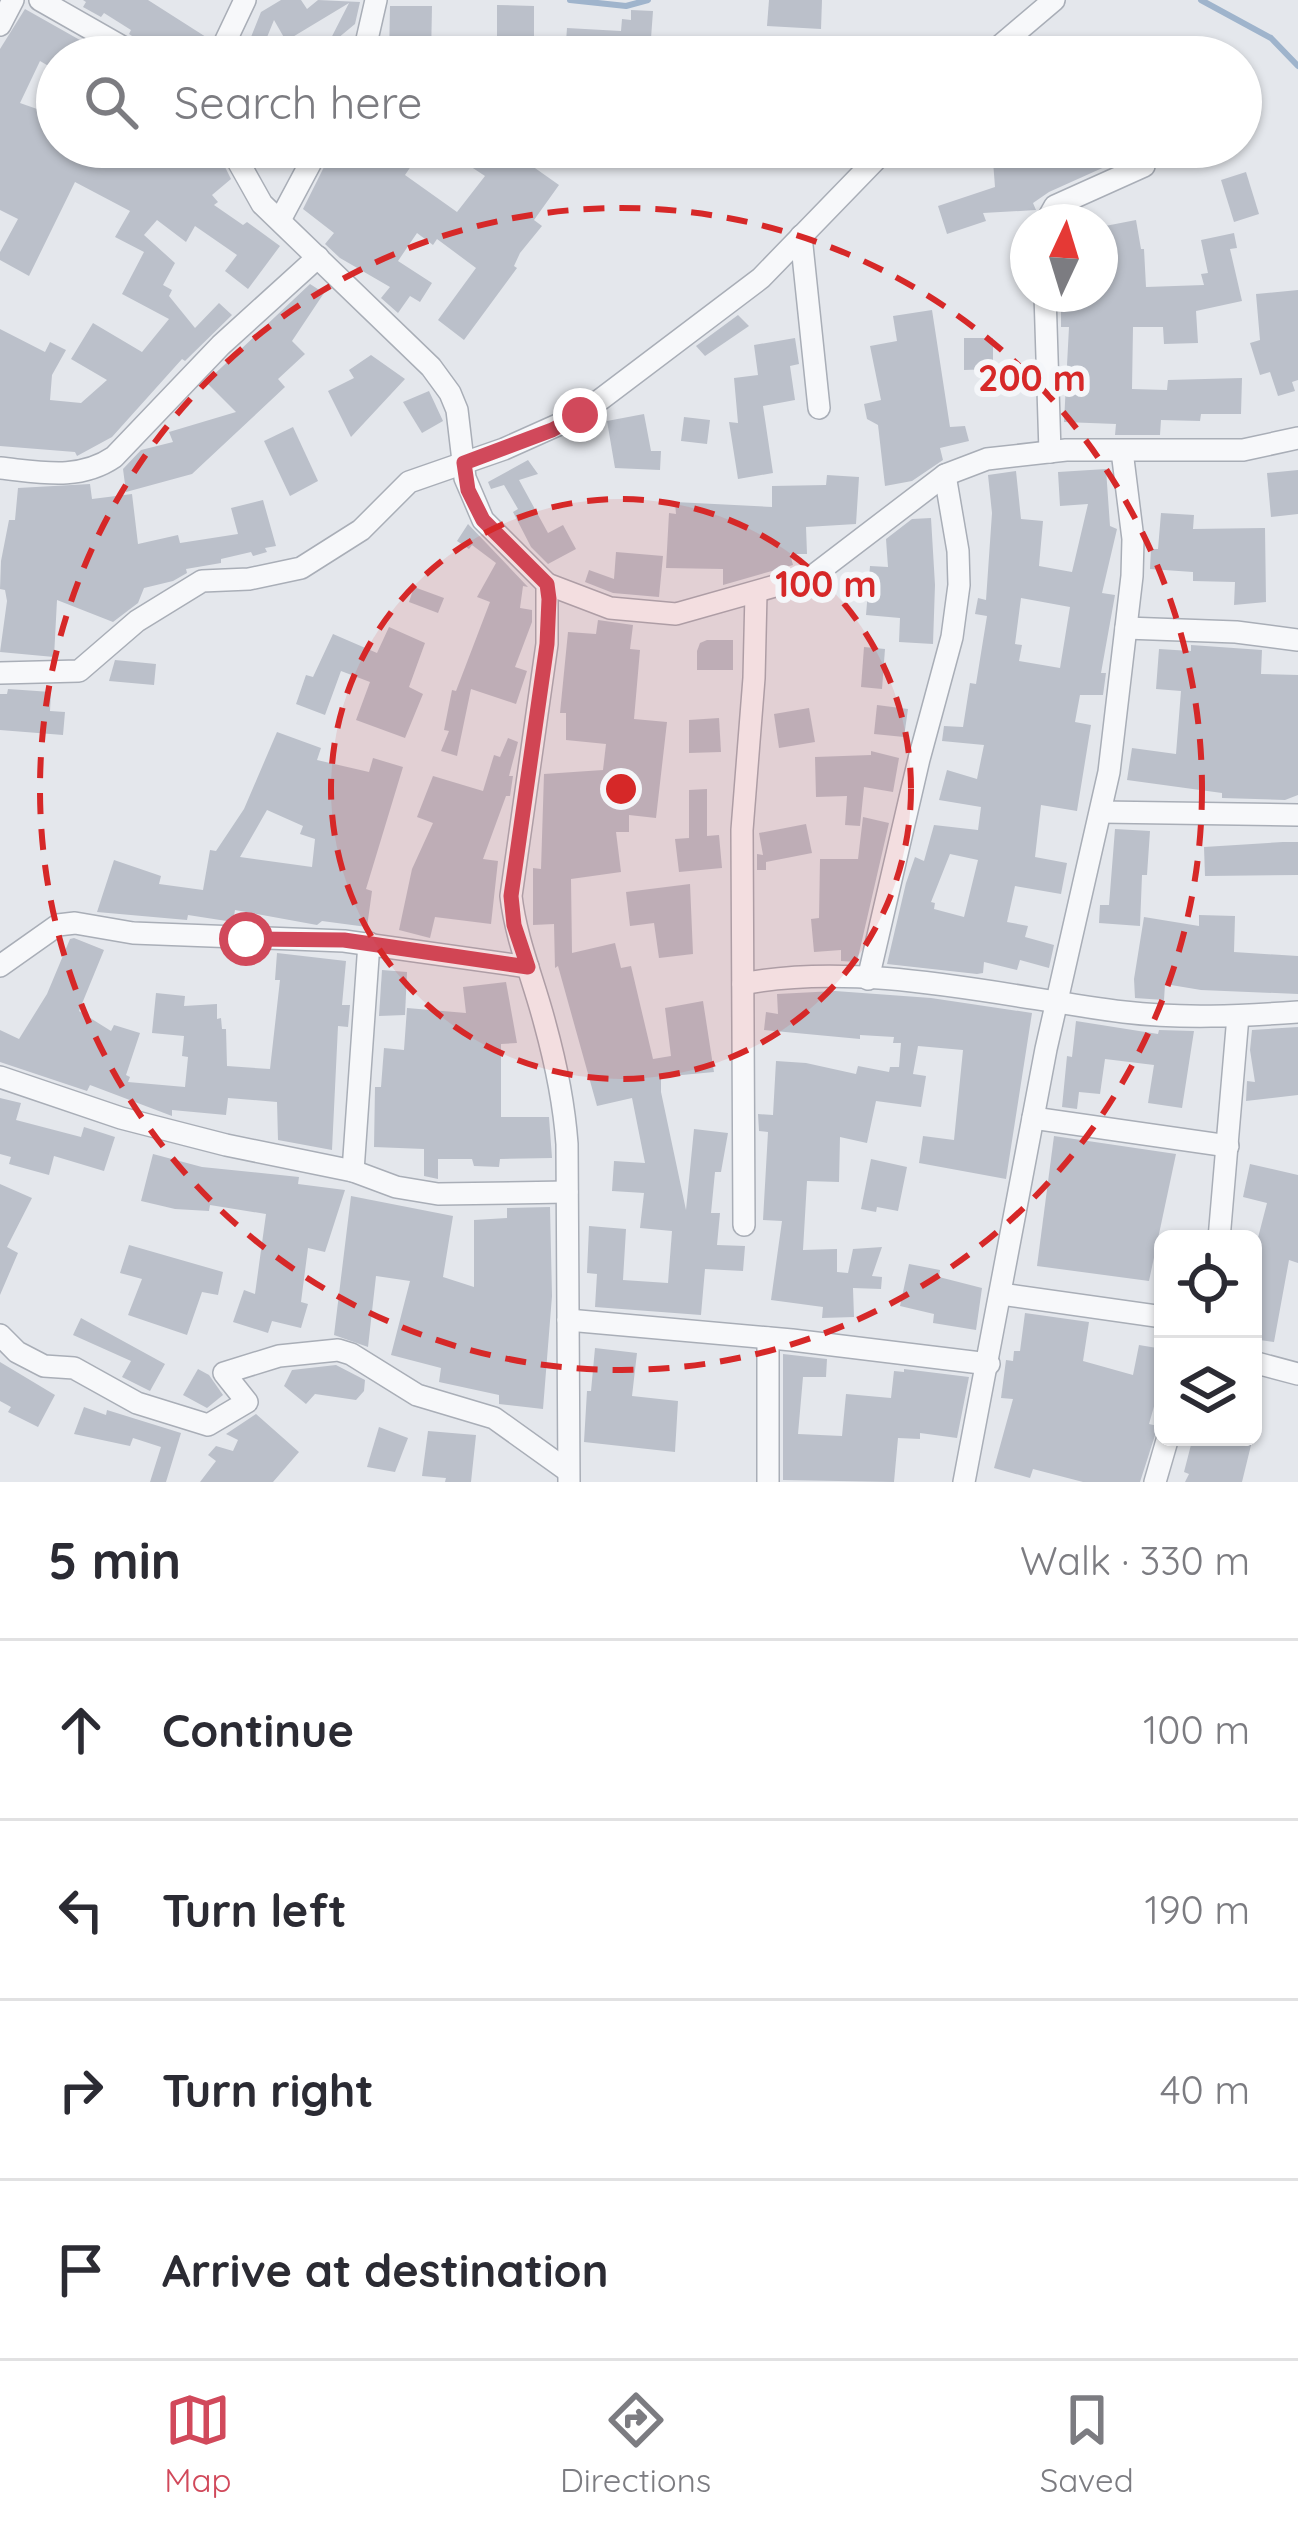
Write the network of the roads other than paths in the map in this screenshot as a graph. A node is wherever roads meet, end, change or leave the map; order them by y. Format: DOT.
graph roads {
  1 [pos="13,0"];
  2 [pos="40,0"];
  3 [pos="245,0"];
  4 [pos="376,0"];
  5 [pos="1054,0"];
  6 [pos="0,26"];
  7 [pos="103,36"];
  8 [pos="228,36"];
  9 [pos="368,36"];
  10 [pos="1012,36"];
  11 [pos="241,168"];
  12 [pos="308,168"];
  13 [pos="868,168"];
  14 [pos="1140,168"];
  15 [pos="1059,204"];
  16 [pos="280,220"];
  17 [pos="801,236"];
  18 [pos="318,257"];
  19 [pos="1046,312"];
  20 [pos="819,408"];
  21 [pos="1298,438"];
  22 [pos="1122,451"];
  23 [pos="1050,452"];
  24 [pos="464,463"];
  25 [pos="0,468"];
  26 [pos="945,475"];
  27 [pos="547,584"];
  28 [pos="755,593"];
  29 [pos="1126,628"];
  30 [pos="1298,640"];
  31 [pos="0,673"];
  32 [pos="1101,812"];
  33 [pos="1298,815"];
  34 [pos="369,943"];
  35 [pos="0,966"];
  36 [pos="528,967"];
  37 [pos="868,979"];
  38 [pos="743,984"];
  39 [pos="1056,1001"];
  40 [pos="1298,1012"];
  41 [pos="1238,1016"];
  42 [pos="0,1077"];
  43 [pos="1033,1118"];
  44 [pos="1228,1146"];
  45 [pos="353,1171"];
  46 [pos="568,1192"];
  47 [pos="744,1225"];
  48 [pos="1220,1230"];
  49 [pos="1001,1294"];
  50 [pos="1154,1316"];
  51 [pos="568,1320"];
  52 [pos="0,1335"];
  53 [pos="768,1338"];
  54 [pos="988,1364"];
  55 [pos="1262,1364"];
  56 [pos="1298,1374"];
  57 [pos="1165,1446"];
  58 [pos="568,1477"];
  59 [pos="768,1482"];
  60 [pos="964,1482"];
  61 [pos="1155,1482"];
  1 -- 6 [label="street"];
  2 -- 7 [label="street"];
  3 -- 8 [label="street"];
  4 -- 9 [label="street"];
  5 -- 10 [label="street"];
  11 -- 16 [label="street"];
  12 -- 16 [label="street"];
  13 -- 17 [label="street"];
  14 -- 15 [label="street"];
  16 -- 18 [label="street"];
  17 -- 20 [label="street"];
  17 -- 24 [label="street"];
  18 -- 24 [label="street"];
  18 -- 25 [label="street"];
  19 -- 23 [label="street"];
  21 -- 22 [label="street"];
  22 -- 23 [label="street"];
  22 -- 29 [label="street"];
  23 -- 26 [label="street"];
  24 -- 27 [label="street"];
  24 -- 31 [label="street"];
  26 -- 28 [label="street"];
  26 -- 37 [label="street"];
  27 -- 28 [label="street"];
  27 -- 36 [label="street"];
  28 -- 38 [label="street"];
  29 -- 30 [label="street"];
  29 -- 32 [label="street"];
  32 -- 33 [label="street"];
  32 -- 39 [label="street"];
  34 -- 35 [label="street"];
  34 -- 36 [label="street"];
  34 -- 45 [label="street"];
  36 -- 46 [label="street"];
  37 -- 38 [label="street"];
  37 -- 39 [label="street"];
  38 -- 47 [label="street"];
  39 -- 41 [label="street"];
  39 -- 43 [label="street"];
  40 -- 41 [label="street"];
  41 -- 44 [label="street"];
  42 -- 45 [label="street"];
  43 -- 44 [label="street"];
  43 -- 49 [label="street"];
  44 -- 48 [label="street"];
  45 -- 46 [label="street"];
  46 -- 51 [label="street"];
  49 -- 50 [label="street"];
  49 -- 54 [label="street"];
  51 -- 53 [label="street"];
  51 -- 58 [label="street"];
  52 -- 58 [label="street"];
  53 -- 54 [label="street"];
  53 -- 59 [label="street"];
  54 -- 60 [label="street"];
  55 -- 56 [label="street"];
  57 -- 61 [label="street"];
}
